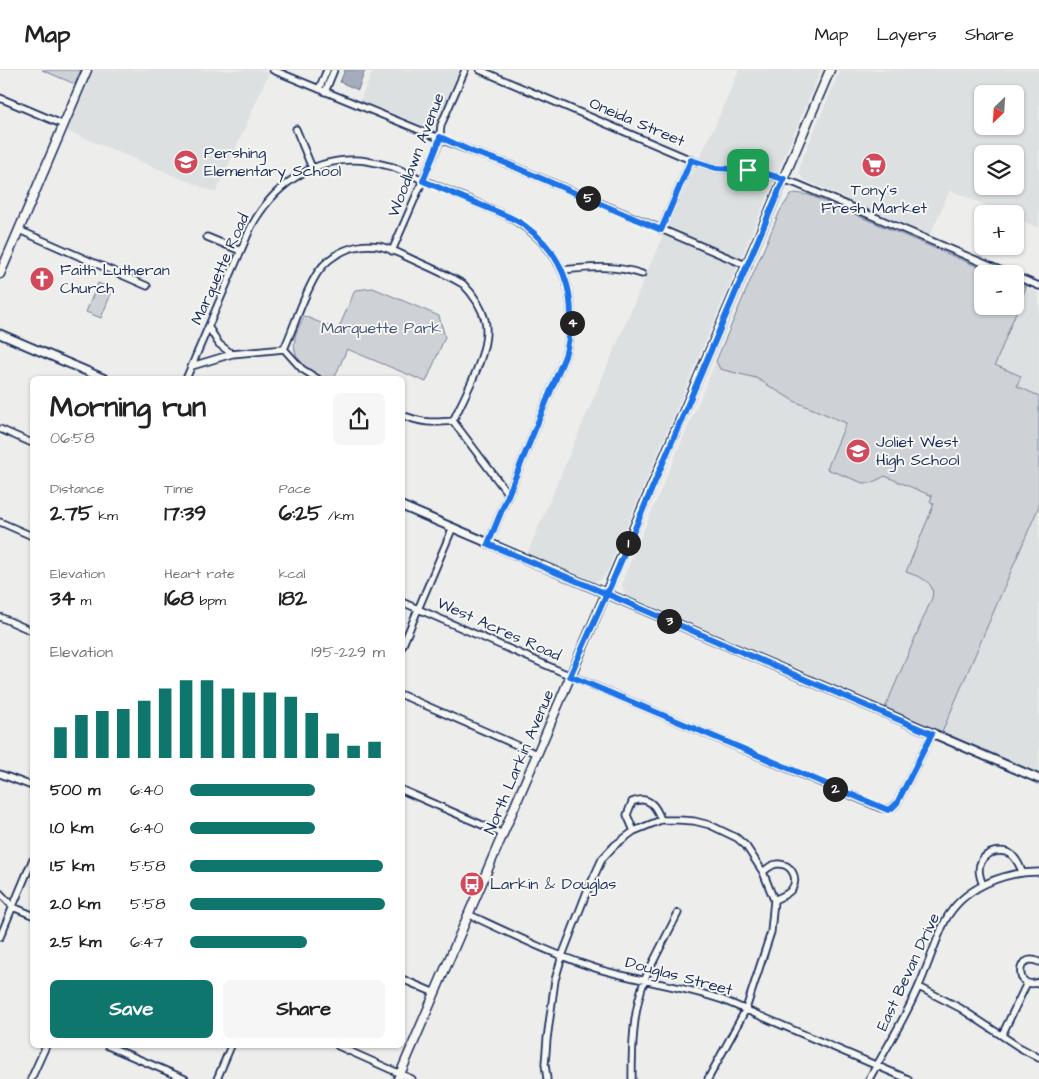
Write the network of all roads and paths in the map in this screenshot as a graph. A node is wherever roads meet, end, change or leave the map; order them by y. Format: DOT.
graph roads {
  1 [pos="87,70"];
  2 [pos="273,70"];
  3 [pos="327,70"];
  4 [pos="334,70"];
  5 [pos="465,70"];
  6 [pos="480,70"];
  7 [pos="830,70"];
  8 [pos="319,89"];
  9 [pos="325,92"];
  10 [pos="0,98"];
  11 [pos="64,125"];
  12 [pos="296,129"];
  13 [pos="440,137"];
  14 [pos="691,160"];
  15 [pos="312,168"];
  16 [pos="784,179"];
  17 [pos="423,181"];
  18 [pos="19,230"];
  19 [pos="661,230"];
  20 [pos="207,237"];
  21 [pos="392,250"];
  22 [pos="241,251"];
  23 [pos="988,265"];
  24 [pos="748,266"];
  25 [pos="562,270"];
  26 [pos="0,274"];
  27 [pos="642,274"];
  28 [pos="1024,280"];
  29 [pos="147,286"];
  30 [pos="1039,286"];
  31 [pos="209,328"];
  32 [pos="0,334"];
  33 [pos="284,349"];
  34 [pos="232,354"];
  35 [pos="192,366"];
  36 [pos="98,376"];
  37 [pos="187,376"];
  38 [pos="313,376"];
  39 [pos="405,416"];
  40 [pos="453,422"];
  41 [pos="0,430"];
  42 [pos="30,442"];
  43 [pos="508,494"];
  44 [pos="405,507"];
  45 [pos="0,522"];
  46 [pos="453,527"];
  47 [pos="30,535"];
  48 [pos="488,544"];
  49 [pos="606,594"];
  50 [pos="405,603"];
  51 [pos="419,609"];
  52 [pos="0,617"];
  53 [pos="30,630"];
  54 [pos="405,640"];
  55 [pos="570,676"];
  56 [pos="405,696"];
  57 [pos="932,734"];
  58 [pos="537,754"];
  59 [pos="0,774"];
  60 [pos="1039,779"];
  61 [pos="30,785"];
  62 [pos="405,791"];
  63 [pos="661,820"];
  64 [pos="634,831"];
  65 [pos="503,834"];
  66 [pos="30,866"];
  67 [pos="763,872"];
  68 [pos="1022,872"];
  69 [pos="1039,872"];
  70 [pos="982,885"];
  71 [pos="0,893"];
  72 [pos="774,900"];
  73 [pos="13,907"];
  74 [pos="678,913"];
  75 [pos="30,914"];
  76 [pos="468,914"];
  77 [pos="0,937"];
  78 [pos="562,956"];
  79 [pos="1039,962"];
  80 [pos="405,980"];
  81 [pos="645,980"];
  82 [pos="1039,982"];
  83 [pos="1027,983"];
  84 [pos="919,987"];
  85 [pos="435,993"];
  86 [pos="746,1009"];
  87 [pos="1002,1035"];
  88 [pos="45,1048"];
  89 [pos="113,1048"];
  90 [pos="230,1048"];
  91 [pos="342,1048"];
  92 [pos="1039,1058"];
  93 [pos="877,1066"];
  94 [pos="400,1076"];
  95 [pos="31,1079"];
  96 [pos="185,1079"];
  97 [pos="217,1079"];
  98 [pos="412,1079"];
  99 [pos="547,1079"];
  100 [pos="632,1079"];
  101 [pos="708,1079"];
  102 [pos="869,1079"];
  103 [pos="908,1079"];
  1 -- 11 [label="main road"];
  2 -- 8 [label="street"];
  3 -- 8 [label="street"];
  4 -- 9 [label="street"];
  5 -- 13 [label="street, Woodlawn Avenue"];
  6 -- 14 [label="street, Oneida Street"];
  7 -- 16 [label="main road, North Larkin Avenue"];
  8 -- 9 [label="street"];
  9 -- 13 [label="street"];
  10 -- 11 [label="street"];
  11 -- 18 [label="main road"];
  12 -- 15 [label="street"];
  13 -- 17 [label="street, Woodlawn Avenue"];
  13 -- 19 [label="street"];
  14 -- 16 [label="street, Oneida Street"];
  14 -- 19 [label="street"];
  15 -- 17 [label="street, Marquette Road"];
  15 -- 22 [label="street, Marquette Road"];
  16 -- 23 [label="street, Oneida Street"];
  16 -- 24 [label="main road, North Larkin Avenue"];
  17 -- 21 [label="street, Woodlawn Avenue"];
  17 -- 25 [label="street, Marquette Road"];
  18 -- 26 [label="main road"];
  18 -- 29 [label="street"];
  19 -- 24 [label="street"];
  20 -- 22 [label="street"];
  21 -- 33 [label="street"];
  21 -- 40 [label="street"];
  22 -- 31 [label="street, Marquette Road"];
  24 -- 49 [label="main road, North Larkin Avenue"];
  25 -- 27 [label="street"];
  25 -- 43 [label="street, Marquette Road"];
  28 -- 30 [label="street"];
  31 -- 34 [label="street"];
  31 -- 35 [label="street, Marquette Road"];
  32 -- 36 [label="street"];
  33 -- 34 [label="street"];
  33 -- 38 [label="street"];
  34 -- 35 [label="street"];
  35 -- 37 [label="street, Marquette Road"];
  39 -- 40 [label="street"];
  40 -- 43 [label="street"];
  41 -- 42 [label="street"];
  43 -- 48 [label="street, Marquette Road"];
  44 -- 46 [label="street"];
  45 -- 47 [label="street"];
  46 -- 48 [label="street"];
  46 -- 51 [label="street"];
  48 -- 49 [label="street"];
  49 -- 55 [label="main road, North Larkin Avenue"];
  49 -- 57 [label="street"];
  50 -- 51 [label="street, West Acres Road"];
  51 -- 54 [label="street"];
  51 -- 55 [label="street, West Acres Road"];
  52 -- 53 [label="street"];
  55 -- 57 [label="street, West Acres Road"];
  55 -- 58 [label="main road, North Larkin Avenue"];
  56 -- 58 [label="street"];
  57 -- 60 [label="street"];
  58 -- 65 [label="main road, North Larkin Avenue"];
  59 -- 61 [label="street"];
  62 -- 65 [label="street"];
  63 -- 64 [label="street"];
  63 -- 64 [label="street"];
  63 -- 67 [label="street"];
  64 -- 78 [label="street"];
  65 -- 76 [label="main road, North Larkin Avenue"];
  66 -- 73 [label="street"];
  67 -- 72 [label="street"];
  67 -- 72 [label="street"];
  68 -- 69 [label="street, East Bevan Drive"];
  68 -- 70 [label="street, East Bevan Drive"];
  68 -- 70 [label="street"];
  70 -- 84 [label="street, East Bevan Drive"];
  71 -- 73 [label="street"];
  72 -- 86 [label="street"];
  73 -- 75 [label="street"];
  73 -- 77 [label="street"];
  74 -- 81 [label="street"];
  76 -- 78 [label="street, Douglas Street"];
  76 -- 85 [label="main road, North Larkin Avenue"];
  78 -- 81 [label="street, Douglas Street"];
  78 -- 99 [label="street"];
  79 -- 83 [label="street"];
  80 -- 85 [label="street"];
  81 -- 86 [label="street, Douglas Street"];
  81 -- 100 [label="street"];
  82 -- 83 [label="street"];
  83 -- 87 [label="street"];
  84 -- 87 [label="street"];
  84 -- 93 [label="street, East Bevan Drive"];
  85 -- 94 [label="main road, North Larkin Avenue"];
  86 -- 93 [label="street, Douglas Street"];
  86 -- 101 [label="street"];
  87 -- 92 [label="street"];
  88 -- 95 [label="street"];
  89 -- 96 [label="street"];
  90 -- 97 [label="street"];
  91 -- 94 [label="street"];
  93 -- 102 [label="street, East Bevan Drive"];
  93 -- 103 [label="street, Douglas Street"];
  94 -- 98 [label="street"];
}
